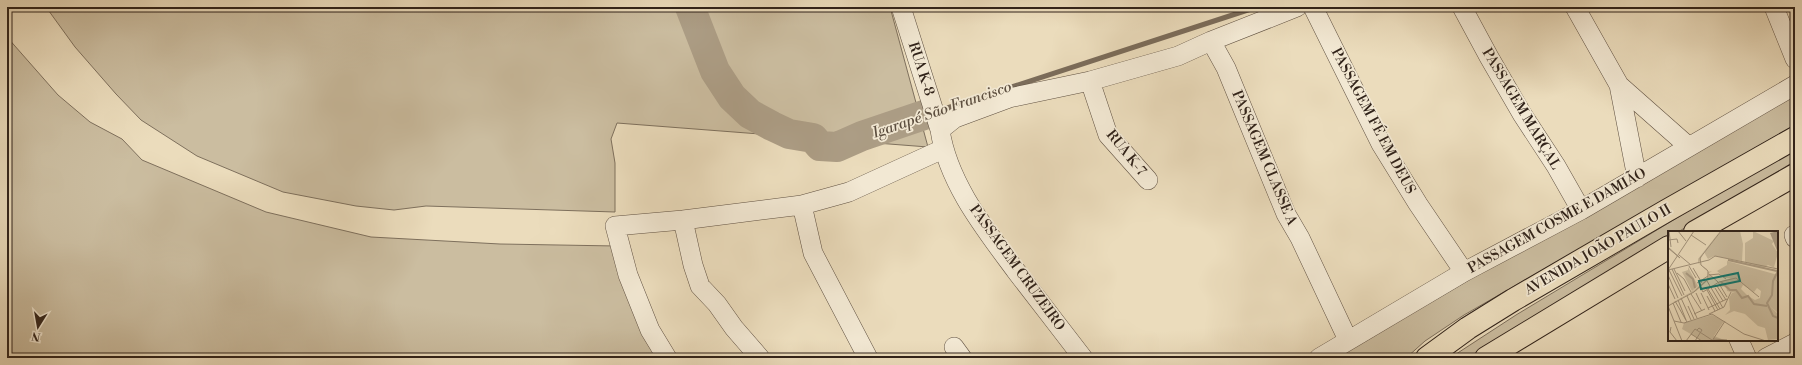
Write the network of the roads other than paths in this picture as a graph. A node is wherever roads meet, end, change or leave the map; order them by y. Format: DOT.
graph roads {
  1 [pos="901,7"];
  2 [pos="1297,7"];
  3 [pos="1313,7"];
  4 [pos="1462,7"];
  5 [pos="1575,7"];
  6 [pos="1774,7"];
  7 [pos="1211,41"];
  8 [pos="1795,59"];
  9 [pos="1090,81"];
  10 [pos="1619,85"];
  11 [pos="1795,85"];
  12 [pos="937,118"];
  13 [pos="1795,138"];
  14 [pos="1688,146"];
  15 [pos="943,149"];
  16 [pos="1795,175"];
  17 [pos="1637,178"];
  18 [pos="1148,180"];
  19 [pos="802,205"];
  20 [pos="1581,210"];
  21 [pos="684,220"];
  22 [pos="1696,231"];
  23 [pos="1668,248"];
  24 [pos="1464,272"];
  25 [pos="1348,340"];
  26 [pos="1739,341"];
  27 [pos="1795,343"];
  28 [pos="667,358"];
  29 [pos="760,358"];
  30 [pos="868,358"];
  31 [pos="1083,358"];
  32 [pos="1319,358"];
  33 [pos="1427,358"];
  34 [pos="1486,358"];
  35 [pos="1747,358"];
  36 [pos="1766,358"];
  1 -- 12 [label="street, RUA K-8"];
  2 -- 7 [label="street"];
  3 -- 24 [label="street, PASSAGEM FÉ EM DEUS"];
  4 -- 20 [label="street, PASSAGEM MARÇAL"];
  5 -- 10 [label="street"];
  6 -- 8 [label="street"];
  7 -- 9 [label="street"];
  7 -- 25 [label="street, PASSAGEM CLASSE A"];
  9 -- 12 [label="street"];
  9 -- 18 [label="street, RUA K-7"];
  10 -- 14 [label="street"];
  10 -- 17 [label="street"];
  11 -- 14 [label="street, PASSAGEM COSME E DAMIÃO"];
  12 -- 15 [label="street, PASSAGEM CRUZEIRO"];
  13 -- 33 [label="main road, AVENIDA JOÃO PAULO II"];
  14 -- 17 [label="street, PASSAGEM COSME E DAMIÃO"];
  15 -- 19 [label="street"];
  15 -- 31 [label="street, PASSAGEM CRUZEIRO"];
  16 -- 22 [label="main road"];
  17 -- 20 [label="street, PASSAGEM COSME E DAMIÃO"];
  19 -- 21 [label="street"];
  19 -- 30 [label="street"];
  20 -- 24 [label="street, PASSAGEM COSME E DAMIÃO"];
  21 -- 28 [label="street"];
  21 -- 29 [label="street"];
  23 -- 34 [label="main road"];
  24 -- 25 [label="street, PASSAGEM COSME E DAMIÃO"];
  25 -- 32 [label="street, PASSAGEM COSME E DAMIÃO"];
  26 -- 35 [label="street"];
  27 -- 36 [label="street"];
}
